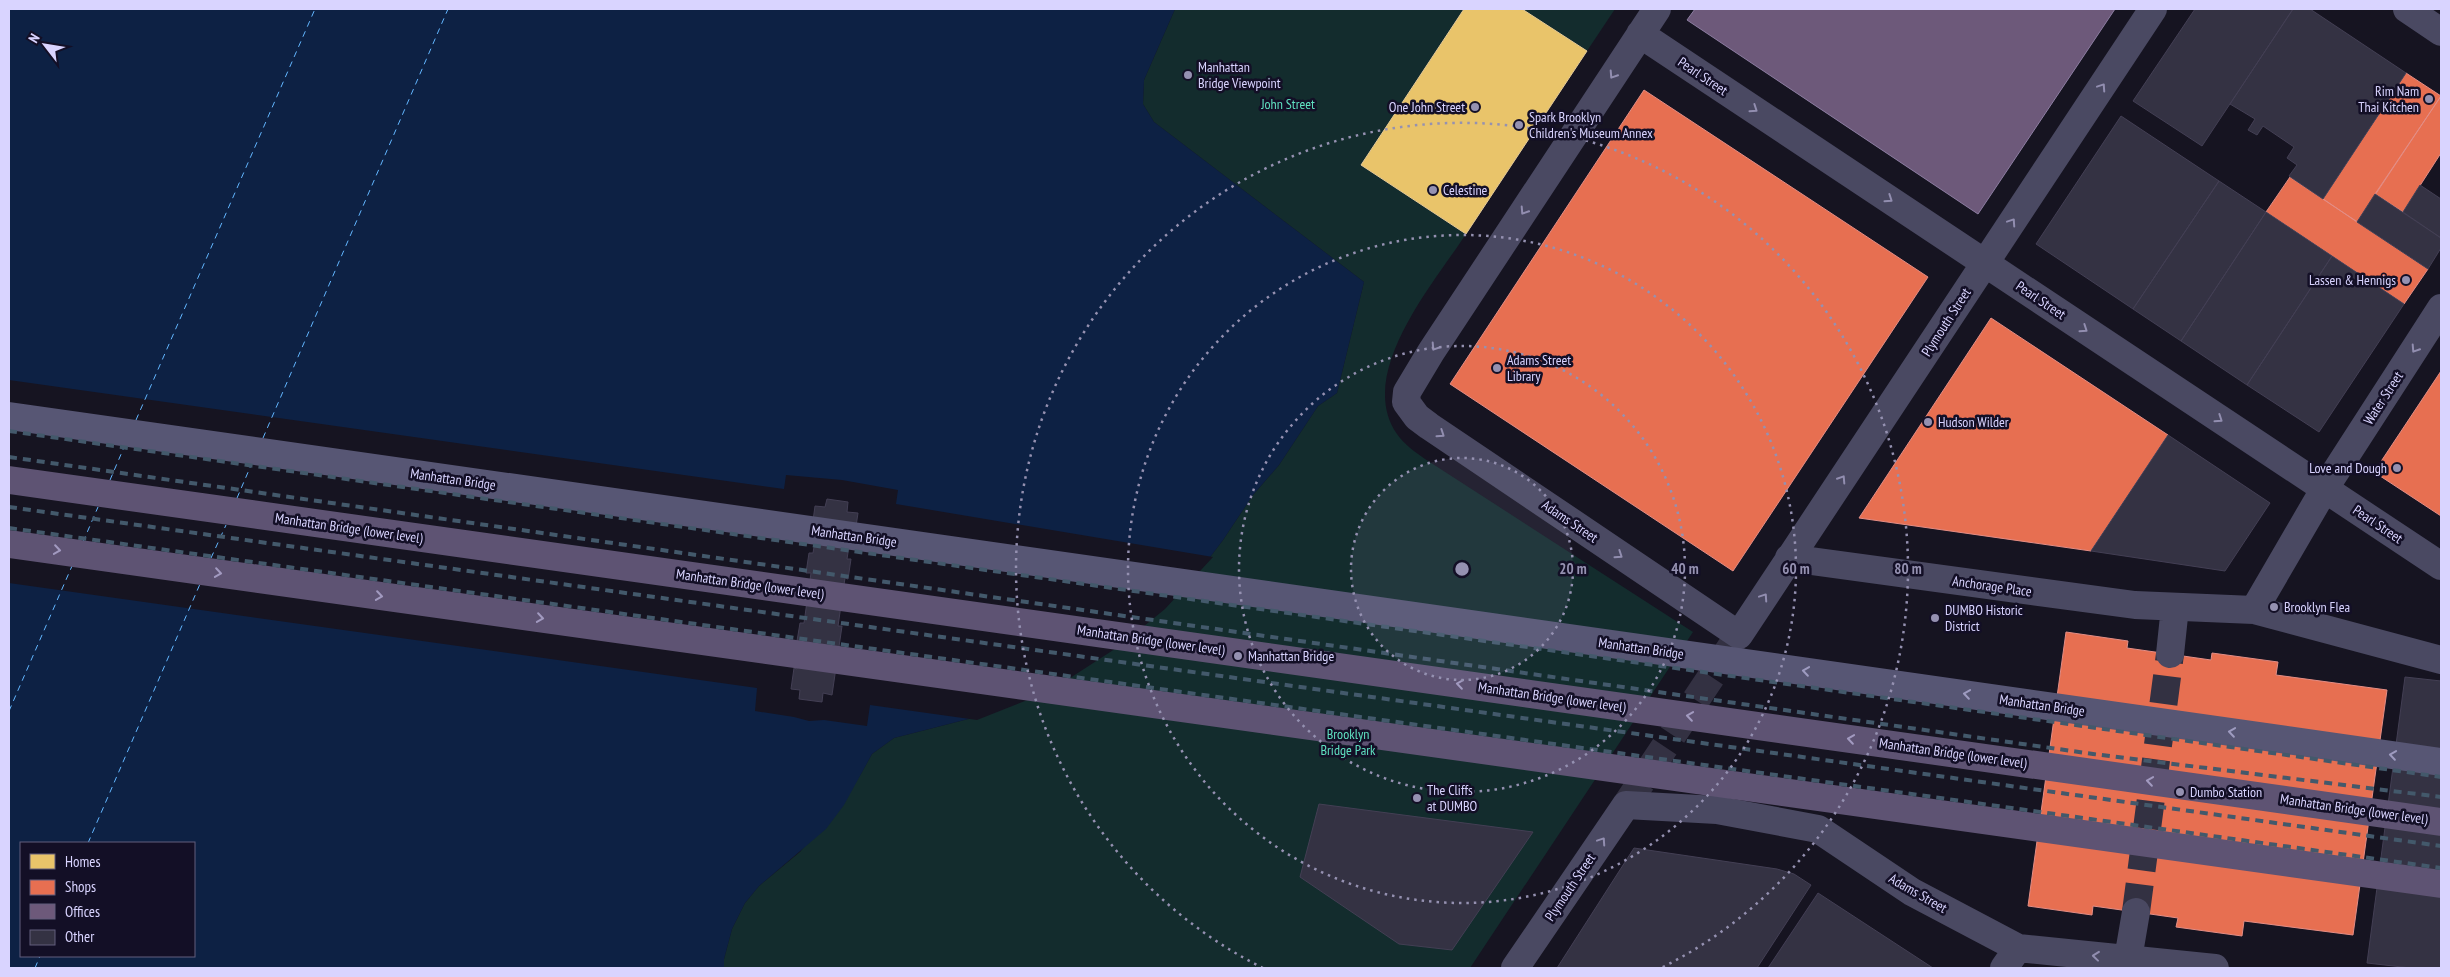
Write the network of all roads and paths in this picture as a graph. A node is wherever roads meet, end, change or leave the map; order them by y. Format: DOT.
graph roads {
  1 [pos="1657,9"];
  2 [pos="2153,9"];
  3 [pos="2407,9"];
  4 [pos="2441,32"];
  5 [pos="1640,34"];
  6 [pos="1985,263"];
  7 [pos="2441,308"];
  8 [pos="9,416"];
  9 [pos="9,480"];
  10 [pos="2325,488"];
  11 [pos="9,544"];
  12 [pos="1790,558"];
  13 [pos="2441,566"];
  14 [pos="2175,607"];
  15 [pos="2254,610"];
  16 [pos="1739,635"];
  17 [pos="2170,654"];
  18 [pos="2441,660"];
  19 [pos="2441,762"];
  20 [pos="1626,805"];
  21 [pos="2441,822"];
  22 [pos="2441,884"];
  23 [pos="2136,912"];
  24 [pos="2011,958"];
  25 [pos="2128,959"];
  26 [pos="1514,968"];
  27 [pos="2214,968"];
  1 -- 5 [label="street"];
  6 -- 2 [label="street, Plymouth Street, one-way"];
  3 -- 4 [label="street"];
  5 -- 6 [label="street, Pearl Street, one-way"];
  5 -- 16 [label="street, Adams Street, one-way"];
  6 -- 10 [label="street, Pearl Street, one-way"];
  12 -- 6 [label="street, Plymouth Street, one-way"];
  7 -- 10 [label="street, Water Street, one-way"];
  19 -- 8 [label="main road, Manhattan Bridge, one-way"];
  21 -- 9 [label="main road, Manhattan Bridge (lower level), one-way"];
  10 -- 13 [label="street, Pearl Street"];
  10 -- 15 [label="street, Water Street"];
  11 -- 22 [label="main road, one-way"];
  12 -- 14 [label="street, Anchorage Place"];
  16 -- 12 [label="street, Plymouth Street, one-way"];
  14 -- 15 [label="street, Anchorage Place"];
  14 -- 17 [label="street"];
  15 -- 18 [label="street, Anchorage Place"];
  20 -- 24 [label="street, Adams Street"];
  26 -- 20 [label="street, Plymouth Street, one-way"];
  23 -- 25 [label="street"];
  25 -- 24 [label="street, Adams Street, one-way"];
  25 -- 27 [label="street, Adams Street"];
}
